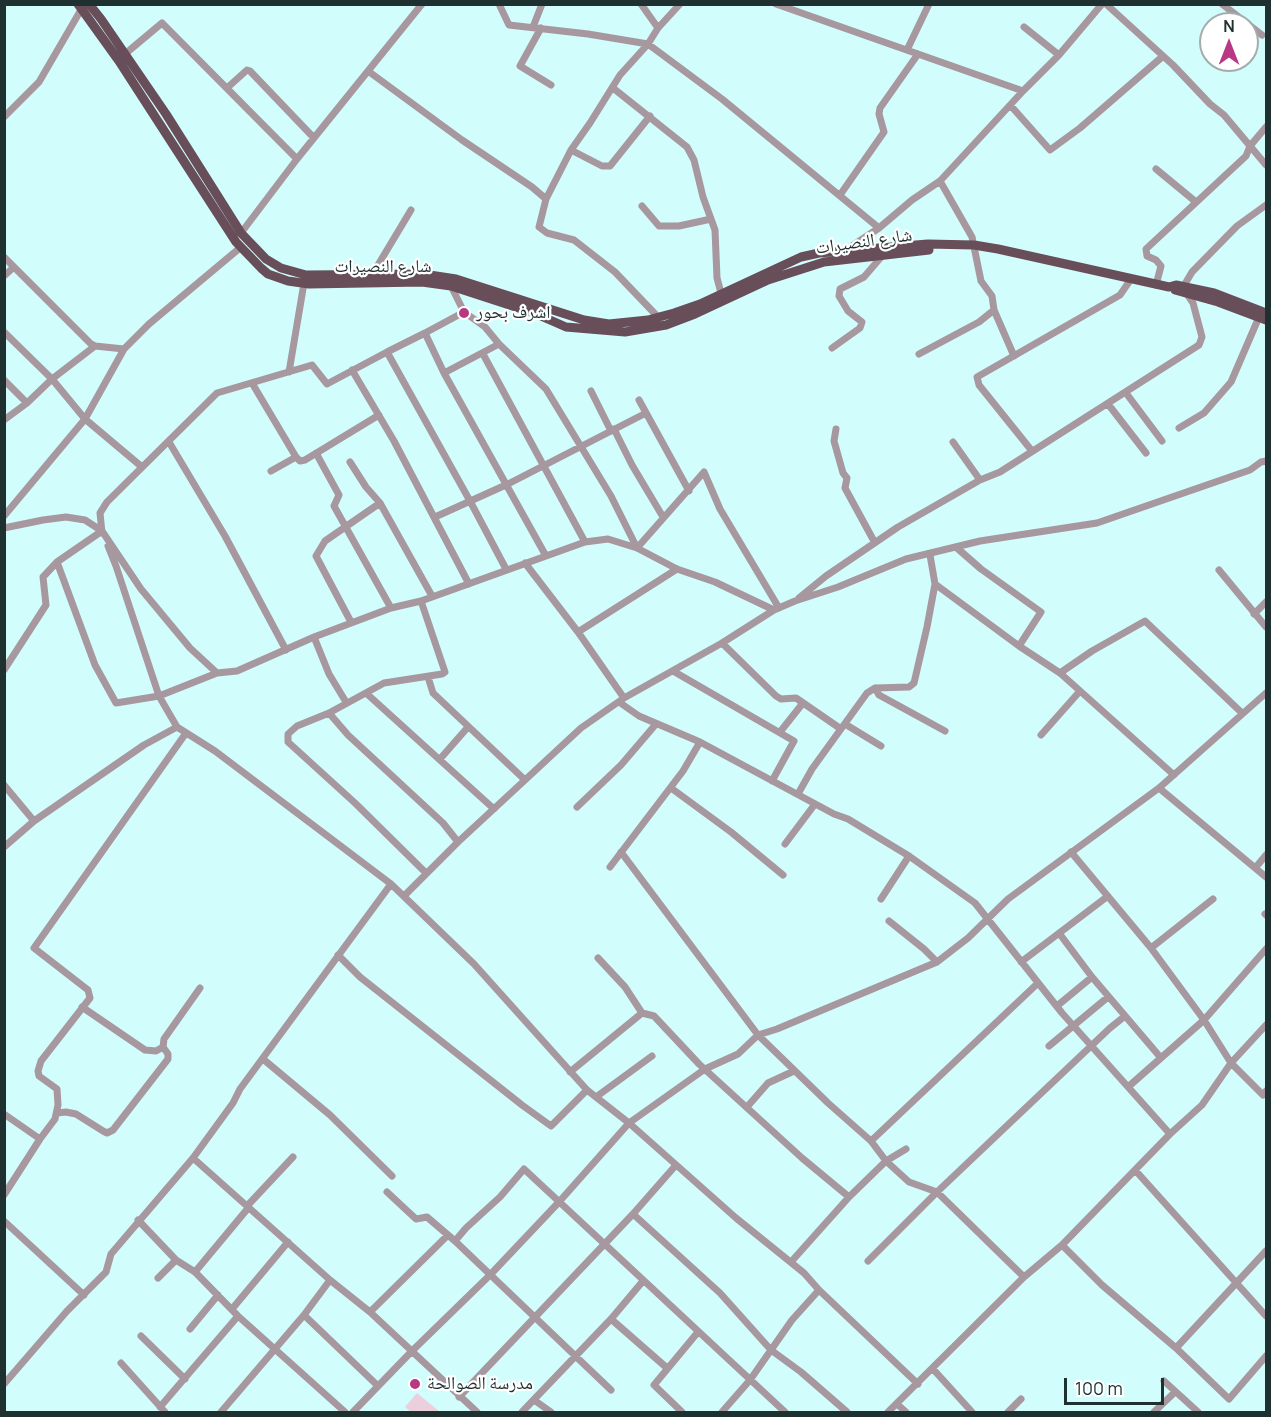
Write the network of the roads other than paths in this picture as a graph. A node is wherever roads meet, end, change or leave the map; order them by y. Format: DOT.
graph roads {
  1 [pos="499,4"];
  2 [pos="542,4"];
  3 [pos="641,4"];
  4 [pos="680,4"];
  5 [pos="776,4"];
  6 [pos="929,4"];
  7 [pos="1104,4"];
  8 [pos="1222,4"];
  9 [pos="419,5"];
  10 [pos="83,6"];
  11 [pos="785,6"];
  12 [pos="1024,27"];
  13 [pos="537,28"];
  14 [pos="658,28"];
  15 [pos="1262,36"];
  16 [pos="648,44"];
  17 [pos="907,51"];
  18 [pos="125,54"];
  19 [pos="918,54"];
  20 [pos="1059,55"];
  21 [pos="1162,57"];
  22 [pos="368,71"];
  23 [pos="551,85"];
  24 [pos="227,88"];
  25 [pos="613,88"];
  26 [pos="1023,91"];
  27 [pos="1011,106"];
  28 [pos="650,116"];
  29 [pos="4,117"];
  30 [pos="1266,127"];
  31 [pos="314,138"];
  32 [pos="1250,146"];
  33 [pos="571,150"];
  34 [pos="297,159"];
  35 [pos="1266,165"];
  36 [pos="1156,169"];
  37 [pos="940,181"];
  38 [pos="840,195"];
  39 [pos="546,199"];
  40 [pos="1196,202"];
  41 [pos="1266,205"];
  42 [pos="642,206"];
  43 [pos="411,210"];
  44 [pos="711,219"];
  45 [pos="879,228"];
  46 [pos="241,233"];
  47 [pos="952,244"];
  48 [pos="974,245"];
  49 [pos="241,247"];
  50 [pos="846,250"];
  51 [pos="882,256"];
  52 [pos="4,257"];
  53 [pos="14,267"];
  54 [pos="372,275"];
  55 [pos="4,276"];
  56 [pos="1131,279"];
  57 [pos="304,283"];
  58 [pos="1156,285"];
  59 [pos="452,286"];
  60 [pos="1184,291"];
  61 [pos="721,293"];
  62 [pos="994,310"];
  63 [pos="464,312"];
  64 [pos="658,317"];
  65 [pos="1264,317"];
  66 [pos="4,332"];
  67 [pos="425,333"];
  68 [pos="499,344"];
  69 [pos="95,346"];
  70 [pos="832,348"];
  71 [pos="124,349"];
  72 [pos="387,352"];
  73 [pos="483,354"];
  74 [pos="919,354"];
  75 [pos="1014,356"];
  76 [pos="352,370"];
  77 [pos="289,372"];
  78 [pos="444,373"];
  79 [pos="52,379"];
  80 [pos="4,380"];
  81 [pos="252,383"];
  82 [pos="591,391"];
  83 [pos="1126,393"];
  84 [pos="639,400"];
  85 [pos="27,403"];
  86 [pos="1108,404"];
  87 [pos="646,413"];
  88 [pos="379,415"];
  89 [pos="85,419"];
  90 [pos="4,420"];
  91 [pos="1179,428"];
  92 [pos="836,429"];
  93 [pos="612,430"];
  94 [pos="1162,441"];
  95 [pos="169,442"];
  96 [pos="953,442"];
  97 [pos="581,447"];
  98 [pos="1032,451"];
  99 [pos="316,453"];
  100 [pos="1146,453"];
  101 [pos="296,457"];
  102 [pos="1266,461"];
  103 [pos="350,462"];
  104 [pos="544,465"];
  105 [pos="142,467"];
  106 [pos="271,471"];
  107 [pos="980,480"];
  108 [pos="508,484"];
  109 [pos="688,491"];
  110 [pos="470,501"];
  111 [pos="380,503"];
  112 [pos="4,516"];
  113 [pos="663,517"];
  114 [pos="435,518"];
  115 [pos="346,525"];
  116 [pos="4,528"];
  117 [pos="102,531"];
  118 [pos="585,542"];
  119 [pos="875,543"];
  120 [pos="637,548"];
  121 [pos="957,548"];
  122 [pos="930,555"];
  123 [pos="546,556"];
  124 [pos="57,562"];
  125 [pos="525,563"];
  126 [pos="506,569"];
  127 [pos="677,569"];
  128 [pos="1219,570"];
  129 [pos="469,584"];
  130 [pos="935,584"];
  131 [pos="432,596"];
  132 [pos="421,601"];
  133 [pos="795,601"];
  134 [pos="1266,602"];
  135 [pos="391,608"];
  136 [pos="776,609"];
  137 [pos="1254,614"];
  138 [pos="351,622"];
  139 [pos="1266,627"];
  140 [pos="578,632"];
  141 [pos="314,637"];
  142 [pos="722,643"];
  143 [pos="1019,646"];
  144 [pos="286,650"];
  145 [pos="4,670"];
  146 [pos="673,671"];
  147 [pos="217,672"];
  148 [pos="1060,673"];
  149 [pos="428,677"];
  150 [pos="875,688"];
  151 [pos="1080,691"];
  152 [pos="366,693"];
  153 [pos="1266,694"];
  154 [pos="159,696"];
  155 [pos="622,700"];
  156 [pos="346,702"];
  157 [pos="803,703"];
  158 [pos="329,713"];
  159 [pos="1242,713"];
  160 [pos="656,724"];
  161 [pos="843,726"];
  162 [pos="468,727"];
  163 [pos="177,728"];
  164 [pos="945,731"];
  165 [pos="780,732"];
  166 [pos="186,733"];
  167 [pos="1041,735"];
  168 [pos="700,742"];
  169 [pos="881,746"];
  170 [pos="440,759"];
  171 [pos="1173,775"];
  172 [pos="525,780"];
  173 [pos="772,781"];
  174 [pos="4,785"];
  175 [pos="671,788"];
  176 [pos="1159,788"];
  177 [pos="798,794"];
  178 [pos="815,804"];
  179 [pos="577,807"];
  180 [pos="494,808"];
  181 [pos="34,821"];
  182 [pos="458,842"];
  183 [pos="785,844"];
  184 [pos="4,847"];
  185 [pos="621,852"];
  186 [pos="1071,852"];
  187 [pos="1266,855"];
  188 [pos="909,856"];
  189 [pos="610,867"];
  190 [pos="1256,867"];
  191 [pos="426,873"];
  192 [pos="783,875"];
  193 [pos="1266,877"];
  194 [pos="391,884"];
  195 [pos="404,896"];
  196 [pos="1108,896"];
  197 [pos="881,899"];
  198 [pos="1213,899"];
  199 [pos="890,921"];
  200 [pos="987,921"];
  201 [pos="1059,933"];
  202 [pos="1151,948"];
  203 [pos="1266,949"];
  204 [pos="338,955"];
  205 [pos="598,958"];
  206 [pos="937,962"];
  207 [pos="1021,962"];
  208 [pos="1092,977"];
  209 [pos="1038,983"];
  210 [pos="200,988"];
  211 [pos="1108,997"];
  212 [pos="1057,1006"];
  213 [pos="82,1007"];
  214 [pos="642,1013"];
  215 [pos="1125,1016"];
  216 [pos="1204,1020"];
  217 [pos="1266,1025"];
  218 [pos="1073,1026"];
  219 [pos="758,1035"];
  220 [pos="1049,1046"];
  221 [pos="1091,1046"];
  222 [pos="163,1047"];
  223 [pos="652,1056"];
  224 [pos="1161,1058"];
  225 [pos="263,1059"];
  226 [pos="1231,1063"];
  227 [pos="705,1069"];
  228 [pos="794,1071"];
  229 [pos="570,1072"];
  230 [pos="1128,1087"];
  231 [pos="587,1090"];
  232 [pos="1266,1091"];
  233 [pos="596,1097"];
  234 [pos="747,1107"];
  235 [pos="57,1113"];
  236 [pos="4,1114"];
  237 [pos="629,1123"];
  238 [pos="1170,1134"];
  239 [pos="40,1139"];
  240 [pos="871,1141"];
  241 [pos="906,1149"];
  242 [pos="293,1157"];
  243 [pos="193,1158"];
  244 [pos="886,1161"];
  245 [pos="676,1165"];
  246 [pos="1136,1170"];
  247 [pos="392,1176"];
  248 [pos="387,1192"];
  249 [pos="937,1192"];
  250 [pos="4,1195"];
  251 [pos="849,1197"];
  252 [pos="559,1202"];
  253 [pos="248,1206"];
  254 [pos="633,1214"];
  255 [pos="138,1220"];
  256 [pos="4,1221"];
  257 [pos="448,1235"];
  258 [pos="456,1241"];
  259 [pos="288,1242"];
  260 [pos="604,1245"];
  261 [pos="1062,1245"];
  262 [pos="1266,1251"];
  263 [pos="176,1260"];
  264 [pos="868,1261"];
  265 [pos="791,1262"];
  266 [pos="195,1272"];
  267 [pos="490,1275"];
  268 [pos="1024,1277"];
  269 [pos="158,1278"];
  270 [pos="330,1280"];
  271 [pos="643,1281"];
  272 [pos="1236,1284"];
  273 [pos="819,1290"];
  274 [pos="84,1295"];
  275 [pos="218,1295"];
  276 [pos="232,1309"];
  277 [pos="370,1312"];
  278 [pos="304,1315"];
  279 [pos="238,1316"];
  280 [pos="1266,1316"];
  281 [pos="534,1318"];
  282 [pos="611,1318"];
  283 [pos="190,1329"];
  284 [pos="698,1332"];
  285 [pos="141,1336"];
  286 [pos="1176,1348"];
  287 [pos="275,1349"];
  288 [pos="771,1350"];
  289 [pos="412,1351"];
  290 [pos="576,1355"];
  291 [pos="1266,1356"];
  292 [pos="121,1363"];
  293 [pos="668,1368"];
  294 [pos="933,1369"];
  295 [pos="186,1379"];
  296 [pos="750,1380"];
  297 [pos="1164,1381"];
  298 [pos="4,1384"];
  299 [pos="918,1384"];
  300 [pos="378,1386"];
  301 [pos="611,1390"];
  302 [pos="1175,1392"];
  303 [pos="459,1396"];
  304 [pos="1021,1399"];
  305 [pos="534,1400"];
  306 [pos="897,1404"];
  307 [pos="163,1410"];
  308 [pos="224,1411"];
  309 [pos="345,1413"];
  310 [pos="353,1413"];
  311 [pos="477,1413"];
  312 [pos="522,1413"];
  313 [pos="551,1413"];
  314 [pos="682,1413"];
  315 [pos="722,1413"];
  316 [pos="785,1413"];
  317 [pos="847,1413"];
  318 [pos="888,1413"];
  319 [pos="906,1413"];
  320 [pos="972,1413"];
  321 [pos="1008,1413"];
  322 [pos="1154,1413"];
  323 [pos="1198,1413"];
  1 -- 13 [label="street"];
  2 -- 13 [label="street"];
  3 -- 14 [label="street"];
  4 -- 14 [label="street"];
  5 -- 11 [label="street"];
  6 -- 17 [label="street"];
  7 -- 20 [label="street"];
  7 -- 21 [label="street"];
  8 -- 15 [label="street"];
  9 -- 22 [label="street"];
  10 -- 18 [label="main road, شارع النصيرات"];
  10 -- 29 [label="street"];
  10 -- 49 [label="main road, شارع النصيرات"];
  11 -- 17 [label="street"];
  12 -- 20 [label="street"];
  13 -- 16 [label="street"];
  13 -- 23 [label="street"];
  14 -- 16 [label="street"];
  16 -- 25 [label="street"];
  16 -- 38 [label="street"];
  17 -- 19 [label="street"];
  18 -- 24 [label="street"];
  18 -- 46 [label="main road, شارع النصيرات"];
  19 -- 26 [label="street"];
  19 -- 38 [label="street"];
  20 -- 26 [label="street"];
  21 -- 27 [label="street"];
  21 -- 32 [label="street"];
  22 -- 31 [label="street"];
  22 -- 39 [label="street"];
  24 -- 31 [label="street"];
  24 -- 34 [label="street"];
  25 -- 28 [label="street"];
  25 -- 33 [label="street"];
  26 -- 27 [label="street"];
  27 -- 37 [label="street"];
  28 -- 33 [label="street"];
  28 -- 44 [label="street"];
  30 -- 32 [label="street"];
  31 -- 34 [label="street"];
  32 -- 35 [label="street"];
  32 -- 40 [label="street"];
  33 -- 39 [label="street"];
  34 -- 46 [label="street"];
  36 -- 40 [label="street"];
  37 -- 45 [label="street"];
  37 -- 48 [label="street"];
  38 -- 45 [label="street"];
  39 -- 64 [label="street"];
  40 -- 58 [label="street"];
  41 -- 60 [label="street"];
  42 -- 44 [label="street"];
  43 -- 54 [label="street"];
  44 -- 61 [label="street"];
  45 -- 50 [label="street"];
  46 -- 54 [label="main road, شارع النصيرات"];
  47 -- 48 [label="main road, شارع النصيرات"];
  47 -- 50 [label="main road, شارع النصيرات"];
  47 -- 51 [label="main road, شارع النصيرات"];
  48 -- 56 [label="main road, شارع النصيرات"];
  48 -- 62 [label="street"];
  49 -- 57 [label="main road, شارع النصيرات"];
  49 -- 71 [label="street"];
  50 -- 61 [label="main road, شارع النصيرات"];
  51 -- 59 [label="main road, شارع النصيرات"];
  51 -- 70 [label="street"];
  52 -- 53 [label="street"];
  53 -- 55 [label="street"];
  53 -- 69 [label="street"];
  54 -- 64 [label="main road, شارع النصيرات"];
  56 -- 58 [label="main road, شارع النصيرات"];
  56 -- 75 [label="street"];
  57 -- 59 [label="main road, شارع النصيرات"];
  57 -- 77 [label="street"];
  58 -- 60 [label="main road, شارع النصيرات"];
  59 -- 63 [label="street"];
  60 -- 65 [label="main road, شارع النصيرات"];
  60 -- 83 [label="street"];
  61 -- 64 [label="main road, شارع النصيرات"];
  62 -- 74 [label="street"];
  62 -- 75 [label="street"];
  63 -- 67 [label="street"];
  63 -- 68 [label="street"];
  65 -- 91 [label="street"];
  66 -- 79 [label="street"];
  67 -- 72 [label="street"];
  67 -- 78 [label="street"];
  68 -- 73 [label="street"];
  68 -- 97 [label="street"];
  69 -- 71 [label="street"];
  69 -- 79 [label="street"];
  71 -- 89 [label="street"];
  72 -- 76 [label="street"];
  72 -- 110 [label="street"];
  73 -- 78 [label="street"];
  73 -- 104 [label="street"];
  75 -- 98 [label="street"];
  76 -- 77 [label="street"];
  76 -- 88 [label="street"];
  77 -- 81 [label="street"];
  78 -- 108 [label="street"];
  79 -- 85 [label="street"];
  79 -- 89 [label="street"];
  80 -- 85 [label="street"];
  81 -- 95 [label="street"];
  81 -- 101 [label="street"];
  82 -- 93 [label="street"];
  83 -- 86 [label="street"];
  83 -- 94 [label="street"];
  84 -- 87 [label="street"];
  85 -- 90 [label="street"];
  86 -- 98 [label="street"];
  86 -- 100 [label="street"];
  87 -- 93 [label="street"];
  87 -- 109 [label="street"];
  88 -- 99 [label="street"];
  88 -- 114 [label="street"];
  89 -- 105 [label="street"];
  89 -- 112 [label="street"];
  92 -- 119 [label="street"];
  93 -- 97 [label="street"];
  93 -- 113 [label="street"];
  95 -- 105 [label="street"];
  95 -- 144 [label="street"];
  96 -- 107 [label="street"];
  97 -- 104 [label="street"];
  97 -- 120 [label="street"];
  98 -- 107 [label="street"];
  99 -- 101 [label="street"];
  99 -- 115 [label="street"];
  101 -- 106 [label="street"];
  102 -- 121 [label="street"];
  103 -- 111 [label="street"];
  104 -- 108 [label="street"];
  104 -- 118 [label="street"];
  105 -- 117 [label="street"];
  107 -- 119 [label="street"];
  108 -- 110 [label="street"];
  108 -- 123 [label="street"];
  109 -- 113 [label="street"];
  109 -- 136 [label="street"];
  110 -- 114 [label="street"];
  110 -- 126 [label="street"];
  111 -- 115 [label="street"];
  111 -- 131 [label="street"];
  113 -- 120 [label="street"];
  114 -- 129 [label="street"];
  115 -- 135 [label="street"];
  115 -- 138 [label="street"];
  116 -- 117 [label="street"];
  117 -- 124 [label="street"];
  117 -- 147 [label="street"];
  117 -- 154 [label="street"];
  118 -- 120 [label="street"];
  118 -- 123 [label="street"];
  119 -- 133 [label="street"];
  120 -- 127 [label="street"];
  121 -- 122 [label="street"];
  121 -- 143 [label="street"];
  122 -- 130 [label="street"];
  122 -- 133 [label="street"];
  123 -- 125 [label="street"];
  124 -- 145 [label="street"];
  124 -- 154 [label="street"];
  125 -- 126 [label="street"];
  125 -- 140 [label="street"];
  126 -- 129 [label="street"];
  127 -- 136 [label="street"];
  127 -- 140 [label="street"];
  128 -- 137 [label="street"];
  129 -- 131 [label="street"];
  130 -- 143 [label="street"];
  130 -- 150 [label="street"];
  131 -- 132 [label="street"];
  132 -- 135 [label="street"];
  132 -- 149 [label="street"];
  133 -- 136 [label="street"];
  134 -- 137 [label="street"];
  135 -- 138 [label="street"];
  136 -- 142 [label="street"];
  137 -- 139 [label="street"];
  138 -- 141 [label="street"];
  140 -- 155 [label="street"];
  141 -- 144 [label="street"];
  141 -- 156 [label="street"];
  142 -- 146 [label="street"];
  142 -- 157 [label="street"];
  143 -- 148 [label="street"];
  144 -- 147 [label="street"];
  146 -- 155 [label="street"];
  146 -- 165 [label="street"];
  147 -- 154 [label="street"];
  148 -- 151 [label="street"];
  148 -- 159 [label="street"];
  149 -- 152 [label="street"];
  149 -- 162 [label="street"];
  150 -- 161 [label="street"];
  150 -- 164 [label="street"];
  151 -- 167 [label="street"];
  151 -- 171 [label="street"];
  152 -- 156 [label="street"];
  152 -- 170 [label="street"];
  153 -- 159 [label="street"];
  154 -- 163 [label="street"];
  155 -- 160 [label="street"];
  155 -- 172 [label="street"];
  156 -- 158 [label="street"];
  157 -- 161 [label="street"];
  157 -- 165 [label="street"];
  158 -- 182 [label="street"];
  158 -- 191 [label="street"];
  159 -- 171 [label="street"];
  160 -- 168 [label="street"];
  160 -- 179 [label="street"];
  161 -- 169 [label="street"];
  161 -- 177 [label="street"];
  162 -- 170 [label="street"];
  162 -- 172 [label="street"];
  163 -- 166 [label="street"];
  163 -- 181 [label="street"];
  165 -- 173 [label="street"];
  166 -- 194 [label="street"];
  166 -- 213 [label="street"];
  168 -- 173 [label="street"];
  168 -- 175 [label="street"];
  170 -- 180 [label="street"];
  171 -- 176 [label="street"];
  172 -- 180 [label="street"];
  173 -- 177 [label="street"];
  174 -- 181 [label="street"];
  175 -- 185 [label="street"];
  175 -- 192 [label="street"];
  176 -- 186 [label="street"];
  176 -- 190 [label="street"];
  177 -- 178 [label="street"];
  178 -- 183 [label="street"];
  178 -- 188 [label="street"];
  180 -- 182 [label="street"];
  181 -- 184 [label="street"];
  182 -- 191 [label="street"];
  185 -- 189 [label="street"];
  185 -- 219 [label="street"];
  186 -- 196 [label="street"];
  186 -- 200 [label="street"];
  187 -- 190 [label="street"];
  188 -- 197 [label="street"];
  188 -- 200 [label="street"];
  190 -- 193 [label="street"];
  191 -- 195 [label="street"];
  194 -- 195 [label="street"];
  194 -- 204 [label="street"];
  195 -- 229 [label="street"];
  196 -- 201 [label="street"];
  196 -- 202 [label="street"];
  198 -- 202 [label="street"];
  199 -- 206 [label="street"];
  200 -- 206 [label="street"];
  200 -- 207 [label="street"];
  201 -- 207 [label="street"];
  201 -- 208 [label="street"];
  202 -- 216 [label="street"];
  203 -- 216 [label="street"];
  204 -- 225 [label="street"];
  204 -- 231 [label="street"];
  205 -- 214 [label="street"];
  206 -- 219 [label="street"];
  207 -- 209 [label="street"];
  208 -- 211 [label="street"];
  208 -- 212 [label="street"];
  209 -- 212 [label="street"];
  209 -- 240 [label="street"];
  210 -- 222 [label="street"];
  211 -- 215 [label="street"];
  211 -- 218 [label="street"];
  212 -- 218 [label="street"];
  213 -- 222 [label="street"];
  213 -- 235 [label="street"];
  214 -- 227 [label="street"];
  214 -- 229 [label="street"];
  215 -- 221 [label="street"];
  215 -- 224 [label="street"];
  216 -- 224 [label="street"];
  216 -- 226 [label="street"];
  217 -- 226 [label="street"];
  218 -- 220 [label="street"];
  218 -- 221 [label="street"];
  219 -- 227 [label="street"];
  219 -- 228 [label="street"];
  221 -- 230 [label="street"];
  221 -- 249 [label="street"];
  222 -- 235 [label="street"];
  223 -- 233 [label="street"];
  224 -- 230 [label="street"];
  225 -- 243 [label="street"];
  225 -- 247 [label="street"];
  226 -- 232 [label="street"];
  226 -- 238 [label="street"];
  227 -- 234 [label="street"];
  227 -- 237 [label="street"];
  228 -- 234 [label="street"];
  228 -- 240 [label="street"];
  229 -- 231 [label="street"];
  230 -- 238 [label="street"];
  231 -- 233 [label="street"];
  233 -- 237 [label="street"];
  234 -- 251 [label="street"];
  235 -- 239 [label="street"];
  236 -- 239 [label="street"];
  237 -- 245 [label="street"];
  237 -- 252 [label="street"];
  238 -- 246 [label="street"];
  239 -- 250 [label="street"];
  240 -- 244 [label="street"];
  241 -- 244 [label="street"];
  242 -- 253 [label="street"];
  243 -- 253 [label="street"];
  243 -- 255 [label="street"];
  244 -- 249 [label="street"];
  244 -- 251 [label="street"];
  245 -- 254 [label="street"];
  245 -- 265 [label="street"];
  246 -- 261 [label="street"];
  246 -- 272 [label="street"];
  248 -- 257 [label="street"];
  249 -- 264 [label="street"];
  249 -- 268 [label="street"];
  251 -- 265 [label="street"];
  252 -- 258 [label="street"];
  252 -- 260 [label="street"];
  252 -- 267 [label="street"];
  253 -- 259 [label="street"];
  253 -- 266 [label="street"];
  254 -- 260 [label="street"];
  254 -- 288 [label="street"];
  255 -- 263 [label="street"];
  255 -- 274 [label="street"];
  256 -- 274 [label="street"];
  257 -- 258 [label="street"];
  257 -- 277 [label="street"];
  258 -- 267 [label="street"];
  259 -- 270 [label="street"];
  259 -- 276 [label="street"];
  260 -- 271 [label="street"];
  260 -- 281 [label="street"];
  261 -- 268 [label="street"];
  261 -- 286 [label="street"];
  262 -- 272 [label="street"];
  263 -- 266 [label="street"];
  263 -- 269 [label="street"];
  265 -- 273 [label="street"];
  266 -- 275 [label="street"];
  267 -- 281 [label="street"];
  267 -- 289 [label="street"];
  268 -- 294 [label="street"];
  270 -- 277 [label="street"];
  270 -- 278 [label="street"];
  271 -- 282 [label="street"];
  271 -- 284 [label="street"];
  272 -- 280 [label="street"];
  272 -- 286 [label="street"];
  273 -- 288 [label="street"];
  273 -- 299 [label="street"];
  274 -- 298 [label="street"];
  275 -- 276 [label="street"];
  275 -- 283 [label="street"];
  276 -- 279 [label="street"];
  277 -- 289 [label="street"];
  278 -- 287 [label="street"];
  278 -- 300 [label="street"];
  279 -- 287 [label="street"];
  279 -- 295 [label="street"];
  281 -- 290 [label="street"];
  281 -- 303 [label="street"];
  282 -- 290 [label="street"];
  282 -- 293 [label="street"];
  284 -- 293 [label="street"];
  284 -- 296 [label="street"];
  285 -- 295 [label="street"];
  286 -- 291 [label="street"];
  287 -- 308 [label="street"];
  287 -- 309 [label="street"];
  288 -- 296 [label="street"];
  288 -- 317 [label="street"];
  289 -- 300 [label="street"];
  289 -- 303 [label="street"];
  290 -- 301 [label="street"];
  290 -- 305 [label="street"];
  292 -- 307 [label="street"];
  293 -- 314 [label="street"];
  294 -- 299 [label="street"];
  294 -- 320 [label="street"];
  295 -- 307 [label="street"];
  296 -- 315 [label="street"];
  296 -- 316 [label="street"];
  297 -- 302 [label="street"];
  299 -- 306 [label="street"];
  300 -- 310 [label="street"];
  302 -- 322 [label="street"];
  302 -- 323 [label="street"];
  303 -- 311 [label="street"];
  304 -- 321 [label="street"];
  305 -- 312 [label="street"];
  305 -- 313 [label="street"];
  306 -- 318 [label="street"];
  306 -- 319 [label="street"];
}
